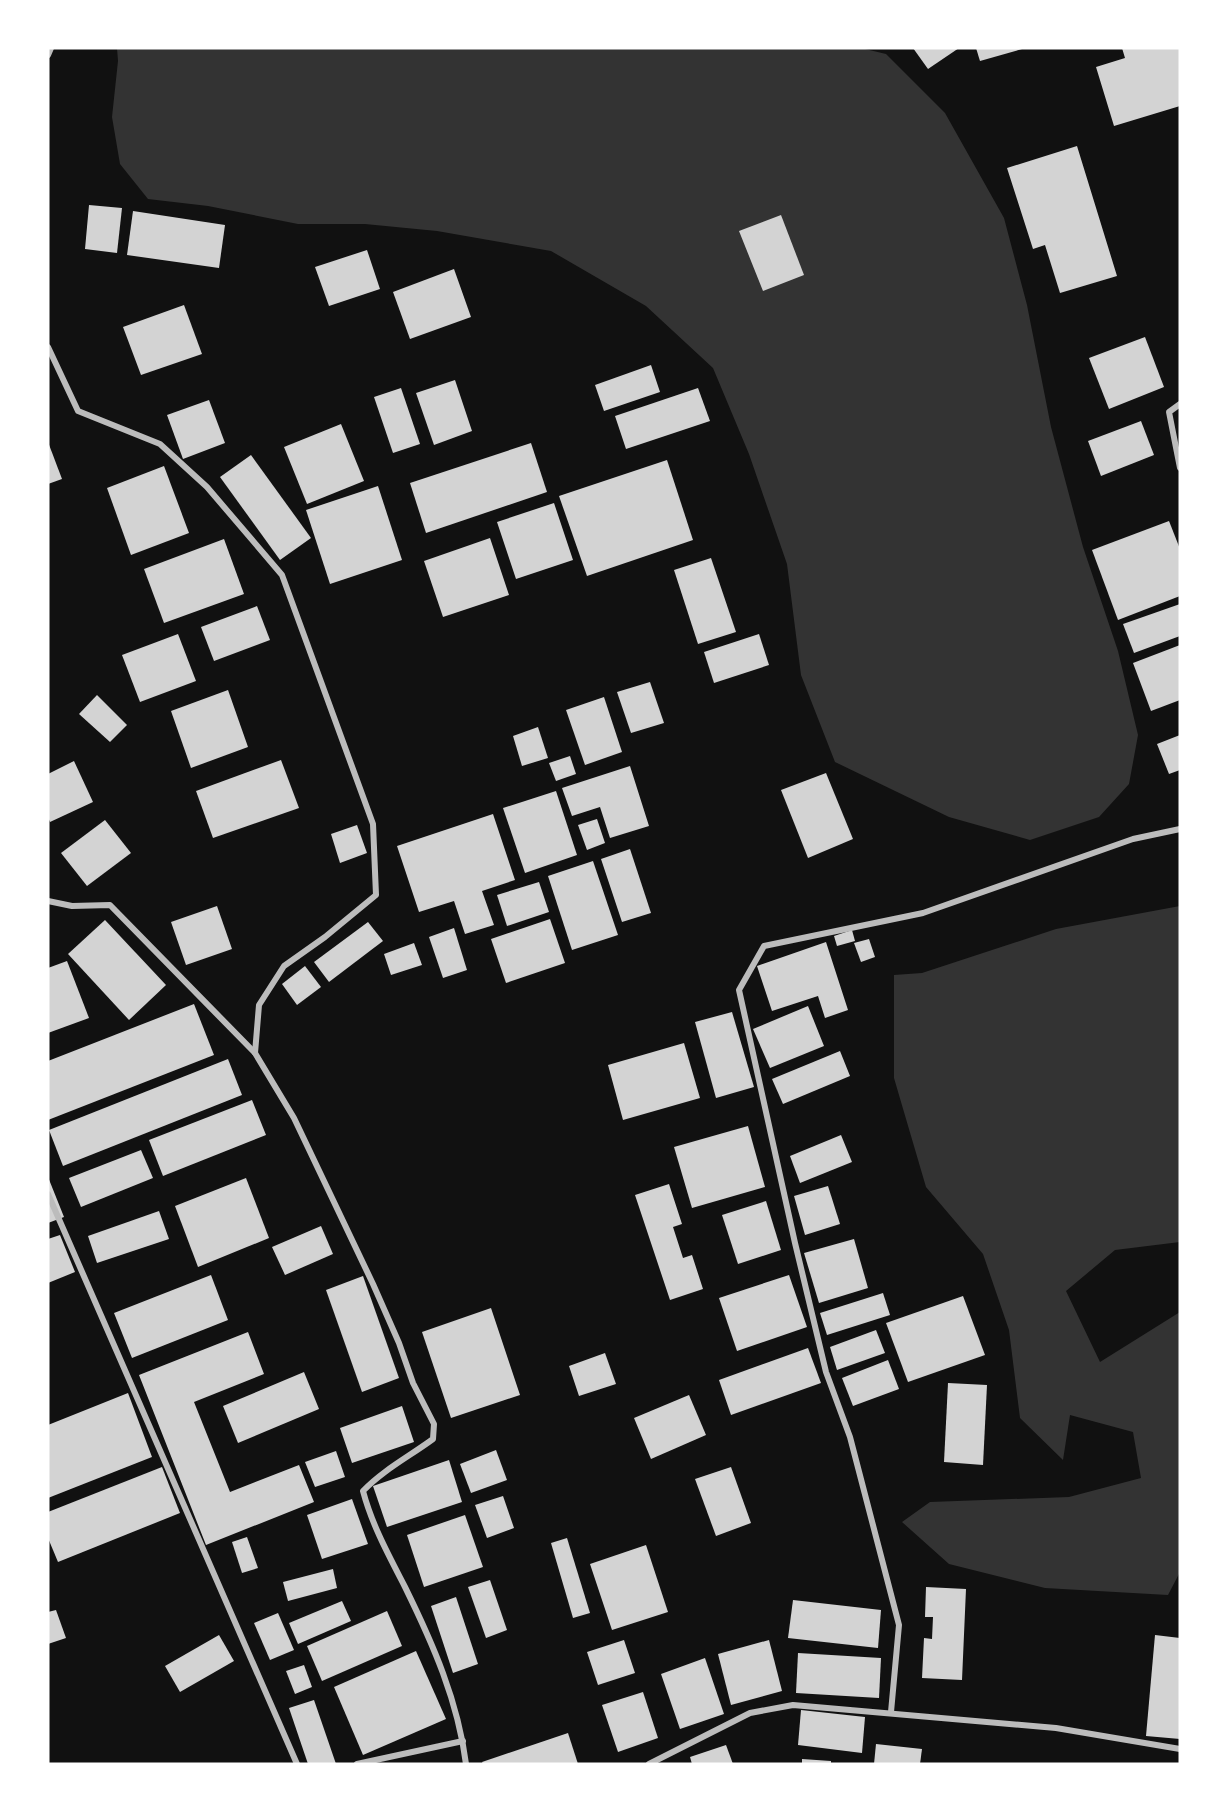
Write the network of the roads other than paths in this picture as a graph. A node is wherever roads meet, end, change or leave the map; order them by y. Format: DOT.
graph roads {
  1 [pos="51,48"];
  2 [pos="48,55"];
  3 [pos="48,347"];
  4 [pos="1180,404"];
  5 [pos="1180,468"];
  6 [pos="1180,829"];
  7 [pos="48,902"];
  8 [pos="255,1053"];
  9 [pos="48,1194"];
  10 [pos="891,1712"];
  11 [pos="463,1741"];
  12 [pos="1180,1749"];
  13 [pos="297,1764"];
  14 [pos="357,1764"];
  15 [pos="466,1764"];
  16 [pos="649,1764"];
  1 -- 2 [label="street"];
  3 -- 8 [label="street"];
  4 -- 5 [label="street"];
  6 -- 10 [label="street"];
  7 -- 8 [label="street"];
  8 -- 11 [label="street"];
  9 -- 13 [label="street"];
  10 -- 12 [label="street"];
  10 -- 16 [label="street"];
  11 -- 14 [label="street"];
  11 -- 15 [label="street"];
}
